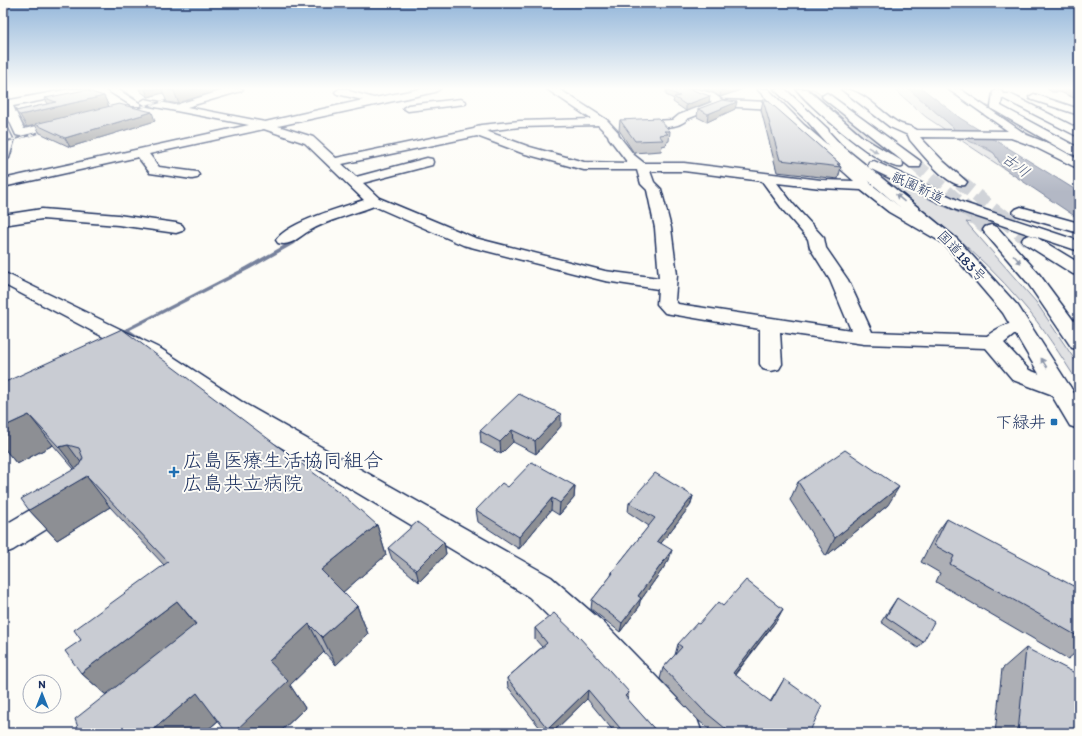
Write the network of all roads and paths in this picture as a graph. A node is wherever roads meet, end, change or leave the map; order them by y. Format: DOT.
graph roads {
  1 [pos="16,123"];
  2 [pos="60,123"];
  3 [pos="257,123"];
  4 [pos="272,123"];
  5 [pos="651,123"];
  6 [pos="797,123"];
  7 [pos="814,123"];
  8 [pos="815,123"];
  9 [pos="838,123"];
  10 [pos="862,123"];
  11 [pos="892,123"];
  12 [pos="906,123"];
  13 [pos="920,123"];
  14 [pos="1003,123"];
  15 [pos="1025,123"];
  16 [pos="1035,123"];
  17 [pos="1045,123"];
  18 [pos="1052,123"];
  19 [pos="1060,123"];
  20 [pos="1069,123"];
  21 [pos="605,124"];
  22 [pos="265,125"];
  23 [pos="1079,128"];
  24 [pos="3,129"];
  25 [pos="938,131"];
  26 [pos="429,132"];
  27 [pos="478,132"];
  28 [pos="1079,133"];
  29 [pos="919,134"];
  30 [pos="1023,137"];
  31 [pos="1079,137"];
  32 [pos="440,139"];
  33 [pos="1079,141"];
  34 [pos="1079,146"];
  35 [pos="140,152"];
  36 [pos="1079,152"];
  37 [pos="3,158"];
  38 [pos="335,162"];
  39 [pos="427,162"];
  40 [pos="915,164"];
  41 [pos="1079,165"];
  42 [pos="641,166"];
  43 [pos="192,175"];
  44 [pos="767,178"];
  45 [pos="353,182"];
  46 [pos="3,183"];
  47 [pos="865,186"];
  48 [pos="960,194"];
  49 [pos="374,201"];
  50 [pos="3,220"];
  51 [pos="1041,220"];
  52 [pos="176,228"];
  53 [pos="1079,228"];
  54 [pos="991,230"];
  55 [pos="284,240"];
  56 [pos="1030,240"];
  57 [pos="951,242"];
  58 [pos="1076,245"];
  59 [pos="1079,270"];
  60 [pos="3,277"];
  61 [pos="666,285"];
  62 [pos="770,325"];
  63 [pos="1022,328"];
  64 [pos="864,338"];
  65 [pos="992,342"];
  66 [pos="1079,342"];
  67 [pos="771,364"];
  68 [pos="1061,390"];
  69 [pos="1079,420"];
  70 [pos="84,492"];
  71 [pos="3,541"];
  72 [pos="683,733"];
  1 -- 2 [label="main road"];
  3 -- 22 [label="main road"];
  4 -- 22 [label="main road"];
  5 -- 21 [label="main road"];
  6 -- 47 [label="main road"];
  57 -- 7 [label="main road, 国道183号, one-way"];
  8 -- 48 [label="main road, 祇園新道"];
  9 -- 48 [label="main road, 祇園新道, one-way"];
  10 -- 40 [label="main road"];
  11 -- 29 [label="main road"];
  12 -- 29 [label="main road"];
  13 -- 25 [label="main road"];
  14 -- 30 [label="main road"];
  15 -- 36 [label="main road"];
  16 -- 34 [label="main road"];
  17 -- 33 [label="main road"];
  18 -- 31 [label="main road"];
  19 -- 28 [label="main road"];
  20 -- 23 [label="main road"];
  21 -- 27 [label="main road"];
  21 -- 42 [label="main road"];
  22 -- 35 [label="main road"];
  22 -- 38 [label="main road"];
  24 -- 37 [label="main road"];
  26 -- 32 [label="main road"];
  27 -- 32 [label="main road"];
  27 -- 42 [label="main road"];
  29 -- 30 [label="main road"];
  29 -- 48 [label="main road"];
  30 -- 41 [label="main road"];
  32 -- 38 [label="main road"];
  35 -- 43 [label="main road"];
  35 -- 46 [label="main road"];
  38 -- 45 [label="main road"];
  39 -- 45 [label="main road"];
  42 -- 44 [label="main road"];
  42 -- 61 [label="main road"];
  44 -- 47 [label="main road"];
  44 -- 64 [label="main road"];
  45 -- 49 [label="main road"];
  47 -- 57 [label="main road"];
  48 -- 51 [label="main road, 祇園新道"];
  48 -- 58 [label="main road"];
  49 -- 55 [label="main road"];
  49 -- 61 [label="main road"];
  50 -- 52 [label="main road"];
  51 -- 53 [label="main road"];
  51 -- 58 [label="main road, 祇園新道"];
  54 -- 66 [label="main road, one-way"];
  56 -- 59 [label="main road"];
  57 -- 63 [label="main road, 国道183号"];
  60 -- 72 [label="main road"];
  61 -- 62 [label="main road"];
  62 -- 64 [label="main road"];
  62 -- 67 [label="main road"];
  63 -- 65 [label="main road"];
  68 -- 63 [label="main road, 国道183号, one-way"];
  64 -- 65 [label="main road"];
  65 -- 68 [label="main road"];
  68 -- 69 [label="main road, 国道183号"];
  70 -- 71 [label="main road"];
}
